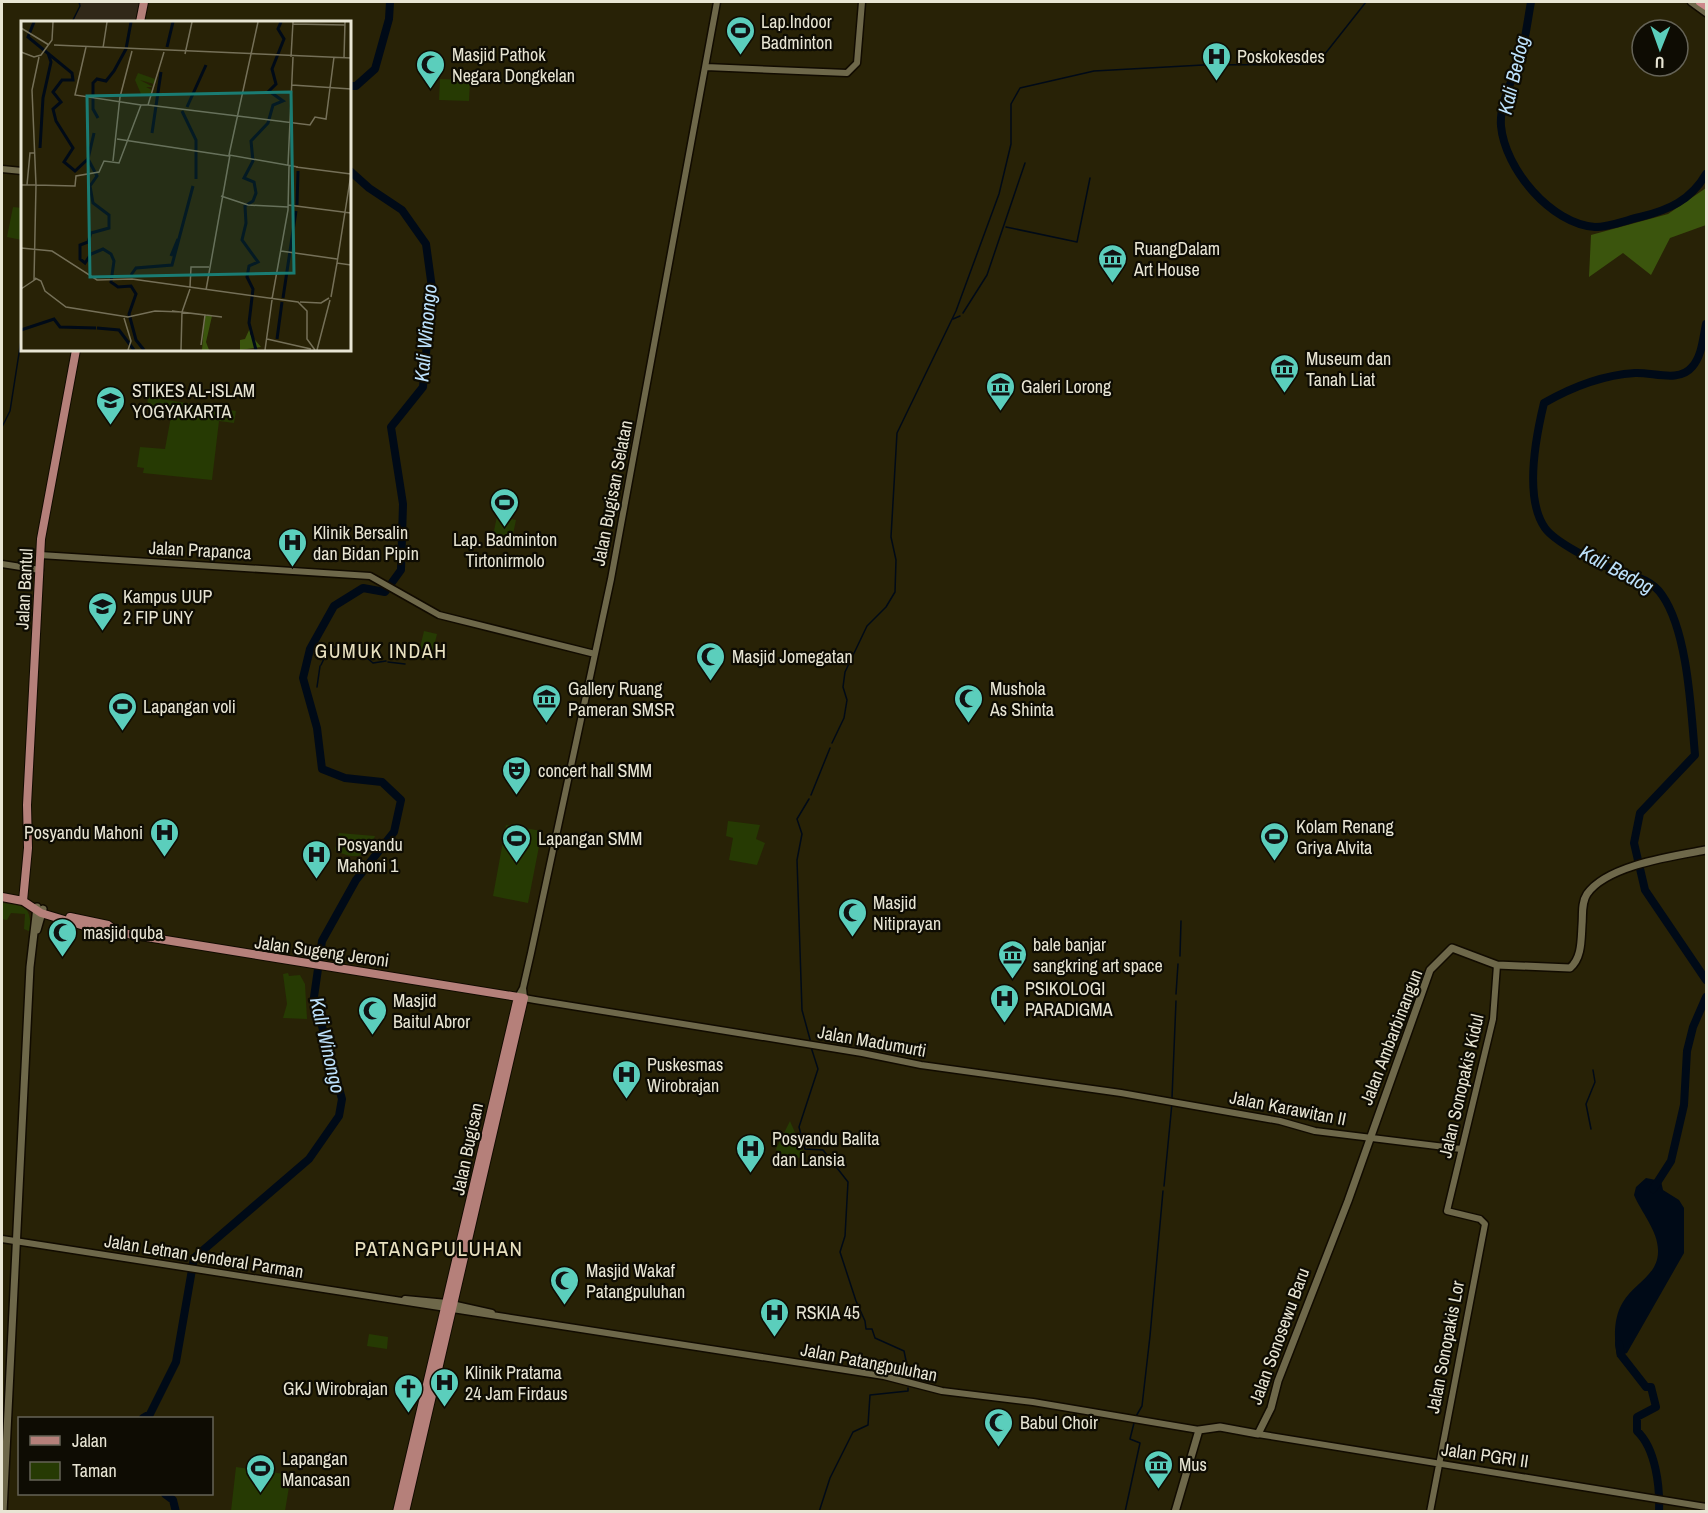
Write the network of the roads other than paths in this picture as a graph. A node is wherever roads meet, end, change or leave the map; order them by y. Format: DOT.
graph roads {
  1 [pos="144,2"];
  2 [pos="717,2"];
  3 [pos="862,2"];
  4 [pos="1691,2"];
  5 [pos="1700,2"];
  6 [pos="1707,6"];
  7 [pos="1707,12"];
  8 [pos="140,21"];
  9 [pos="706,67"];
  10 [pos="2,169"];
  11 [pos="21,171"];
  12 [pos="76,351"];
  13 [pos="40,555"];
  14 [pos="2,564"];
  15 [pos="40,570"];
  16 [pos="595,654"];
  17 [pos="1707,850"];
  18 [pos="2,895"];
  19 [pos="21,898"];
  20 [pos="40,910"];
  21 [pos="1497,965"];
  22 [pos="521,998"];
  23 [pos="1216,1109"];
  24 [pos="1369,1138"];
  25 [pos="1461,1149"];
  26 [pos="1485,1224"];
  27 [pos="2,1239"];
  28 [pos="16,1241"];
  29 [pos="1328,1249"];
  30 [pos="449,1306"];
  31 [pos="1199,1430"];
  32 [pos="1258,1434"];
  33 [pos="1439,1464"];
  34 [pos="1707,1507"];
  35 [pos="3,1512"];
  36 [pos="397,1512"];
  37 [pos="405,1512"];
  38 [pos="1175,1512"];
  39 [pos="1430,1512"];
  1 -- 8 [label="main road"];
  2 -- 9 [label="street, Jalan Bugisan Selatan"];
  3 -- 9 [label="street"];
  4 -- 7 [label="street"];
  5 -- 6 [label="highway"];
  9 -- 16 [label="street, Jalan Bugisan Selatan"];
  10 -- 11 [label="street"];
  12 -- 13 [label="main road, Jalan Bantul"];
  13 -- 15 [label="main road, Jalan Bantul"];
  13 -- 16 [label="street, Jalan Prapanca"];
  14 -- 15 [label="street"];
  15 -- 19 [label="main road, Jalan Bantul"];
  16 -- 22 [label="street, Jalan Bugisan Selatan"];
  17 -- 21 [label="main road, Jalan Ambarbinangun"];
  18 -- 19 [label="main road"];
  19 -- 20 [label="main road, Jalan Sugeng Jeroni"];
  20 -- 22 [label="main road, Jalan Sugeng Jeroni"];
  20 -- 28 [label="main road"];
  21 -- 24 [label="main road, Jalan Ambarbinangun"];
  21 -- 25 [label="street, Jalan Sonopakis Kidul"];
  22 -- 23 [label="street, Jalan Madumurti"];
  22 -- 30 [label="main road, Jalan Bugisan"];
  23 -- 24 [label="street, Jalan Karawitan II"];
  24 -- 25 [label="street, Jalan Karawitan II"];
  24 -- 29 [label="main road, Jalan Ambarbinangun"];
  25 -- 26 [label="street, Jalan Sonopakis Kidul"];
  26 -- 33 [label="street, Jalan Sonopakis Lor"];
  27 -- 28 [label="street, Jalan Letnan Jenderal Parman"];
  28 -- 30 [label="street, Jalan Letnan Jenderal Parman"];
  28 -- 35 [label="main road"];
  29 -- 32 [label="main road, Jalan Sonosewu Baru"];
  30 -- 31 [label="street, Jalan Patangpuluhan"];
  30 -- 36 [label="main road"];
  30 -- 37 [label="main road"];
  31 -- 32 [label="main road"];
  31 -- 38 [label="main road"];
  32 -- 33 [label="street, Jalan PGRI II"];
  33 -- 34 [label="street, Jalan PGRI II"];
  33 -- 39 [label="street, Jalan Sonopakis Lor"];
}
